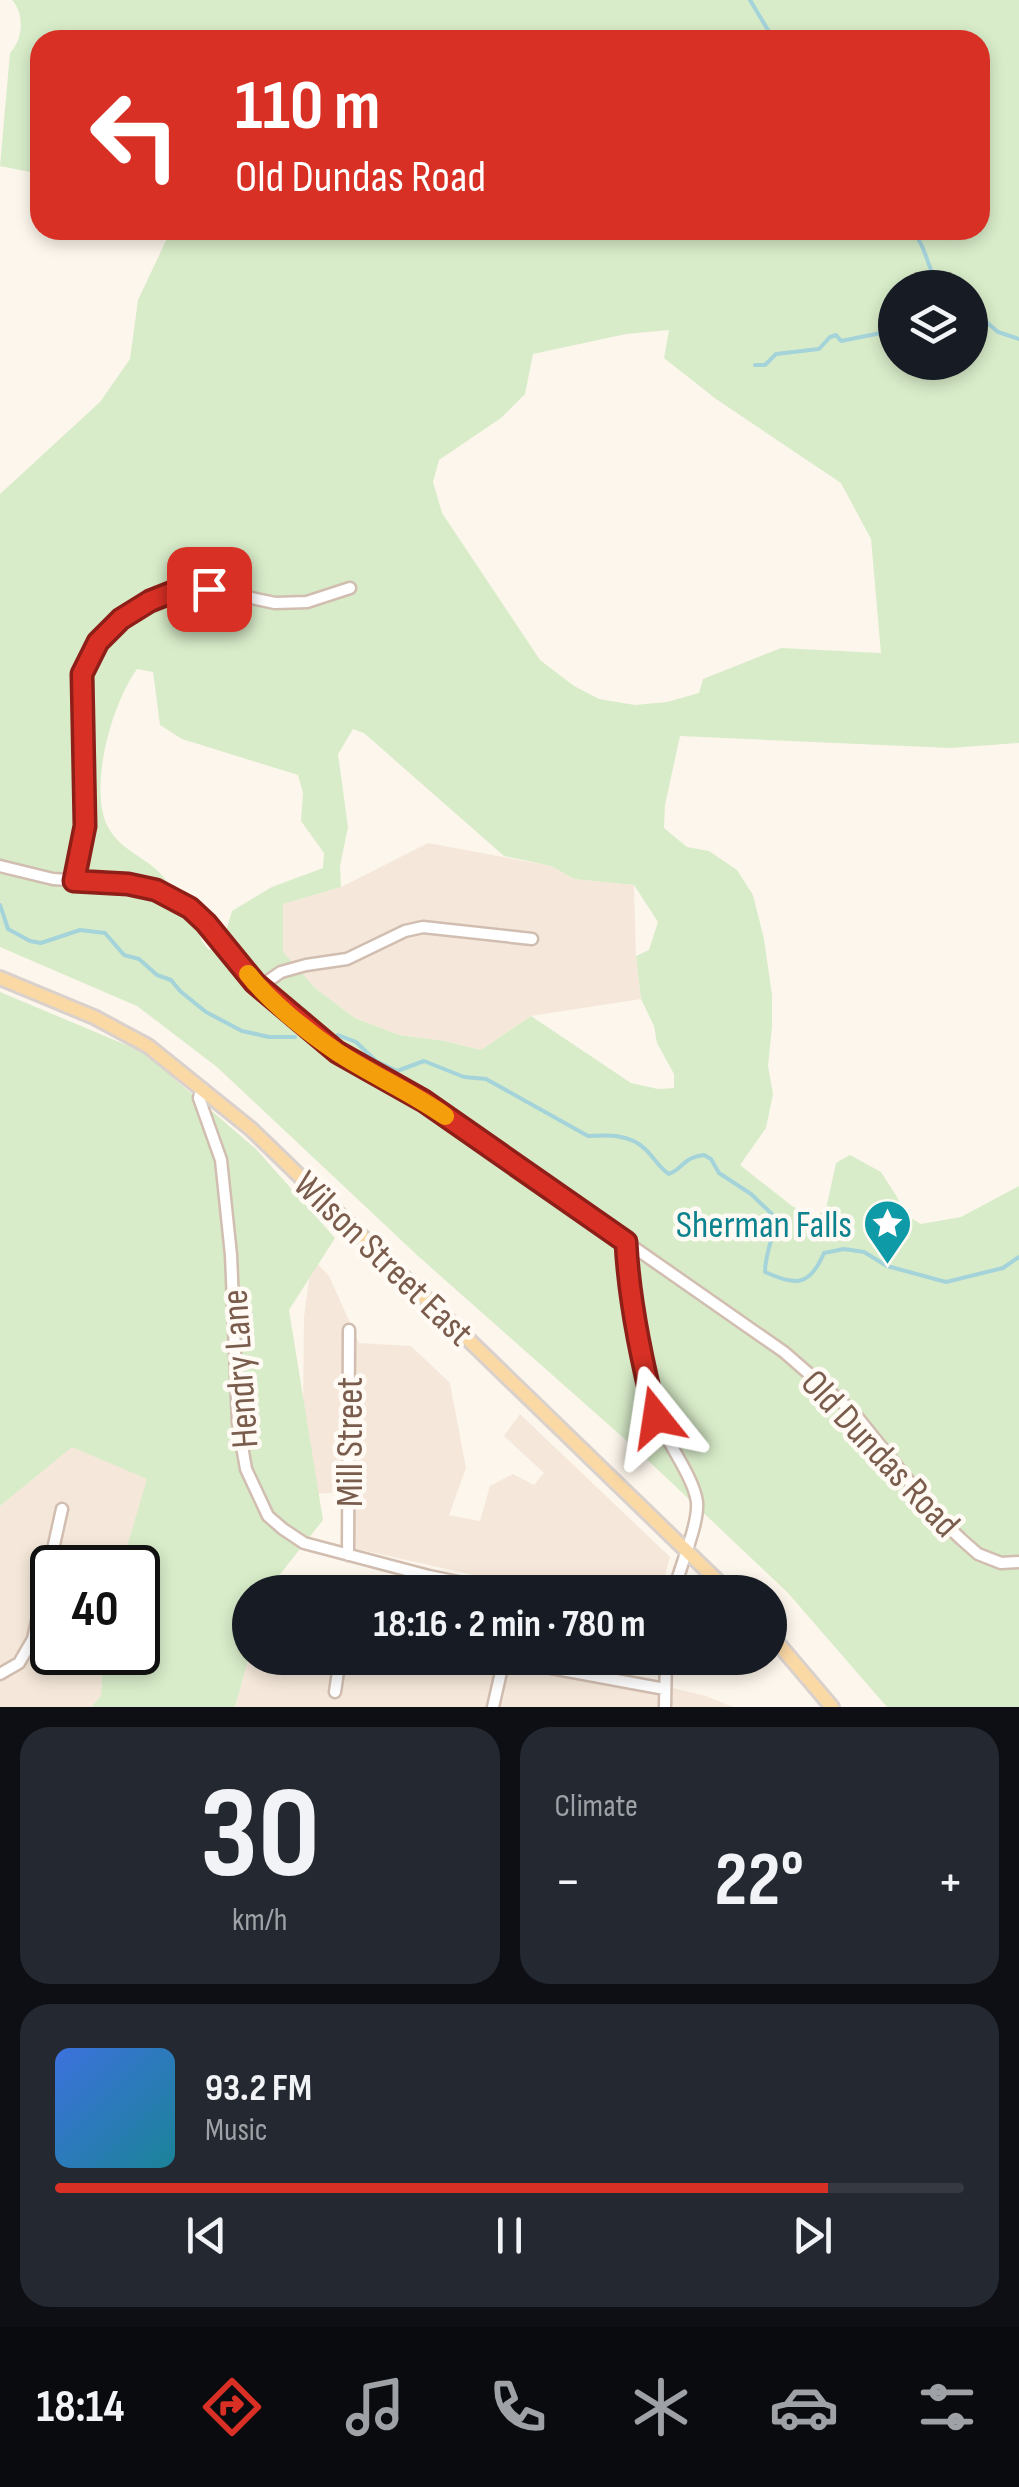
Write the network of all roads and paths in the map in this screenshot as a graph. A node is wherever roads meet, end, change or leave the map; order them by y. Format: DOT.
graph roads {
  1 [pos="350,588"];
  2 [pos="0,866"];
  3 [pos="74,881"];
  4 [pos="532,939"];
  5 [pos="0,978"];
  6 [pos="259,986"];
  7 [pos="202,1088"];
  8 [pos="626,1242"];
  9 [pos="350,1330"];
  10 [pos="62,1510"];
  11 [pos="686,1549"];
  12 [pos="348,1555"];
  13 [pos="1019,1562"];
  14 [pos="433,1575"];
  15 [pos="679,1575"];
  16 [pos="712,1575"];
  17 [pos="787,1654"];
  18 [pos="0,1674"];
  19 [pos="338,1675"];
  20 [pos="497,1675"];
  21 [pos="590,1675"];
  22 [pos="665,1675"];
  23 [pos="664,1689"];
  24 [pos="335,1692"];
  25 [pos="492,1707"];
  26 [pos="666,1707"];
  27 [pos="832,1707"];
  1 -- 3 [label="street"];
  2 -- 3 [label="street, Old Dundas Road"];
  3 -- 6 [label="street, Old Dundas Road"];
  4 -- 6 [label="street"];
  5 -- 7 [label="main road, Wilson Street East"];
  6 -- 8 [label="street, Old Dundas Road"];
  7 -- 11 [label="main road, Wilson Street East"];
  7 -- 12 [label="street, Hendry Lane"];
  8 -- 11 [label="street"];
  8 -- 13 [label="street, Old Dundas Road"];
  9 -- 12 [label="street, Mill Street"];
  10 -- 18 [label="street"];
  11 -- 15 [label="street"];
  11 -- 16 [label="main road, Wilson Street East"];
  12 -- 14 [label="street, Hendry Lane"];
  17 -- 27 [label="main road"];
  19 -- 24 [label="street"];
  20 -- 25 [label="street"];
  21 -- 23 [label="street"];
  22 -- 23 [label="street"];
  23 -- 26 [label="street"];
}
